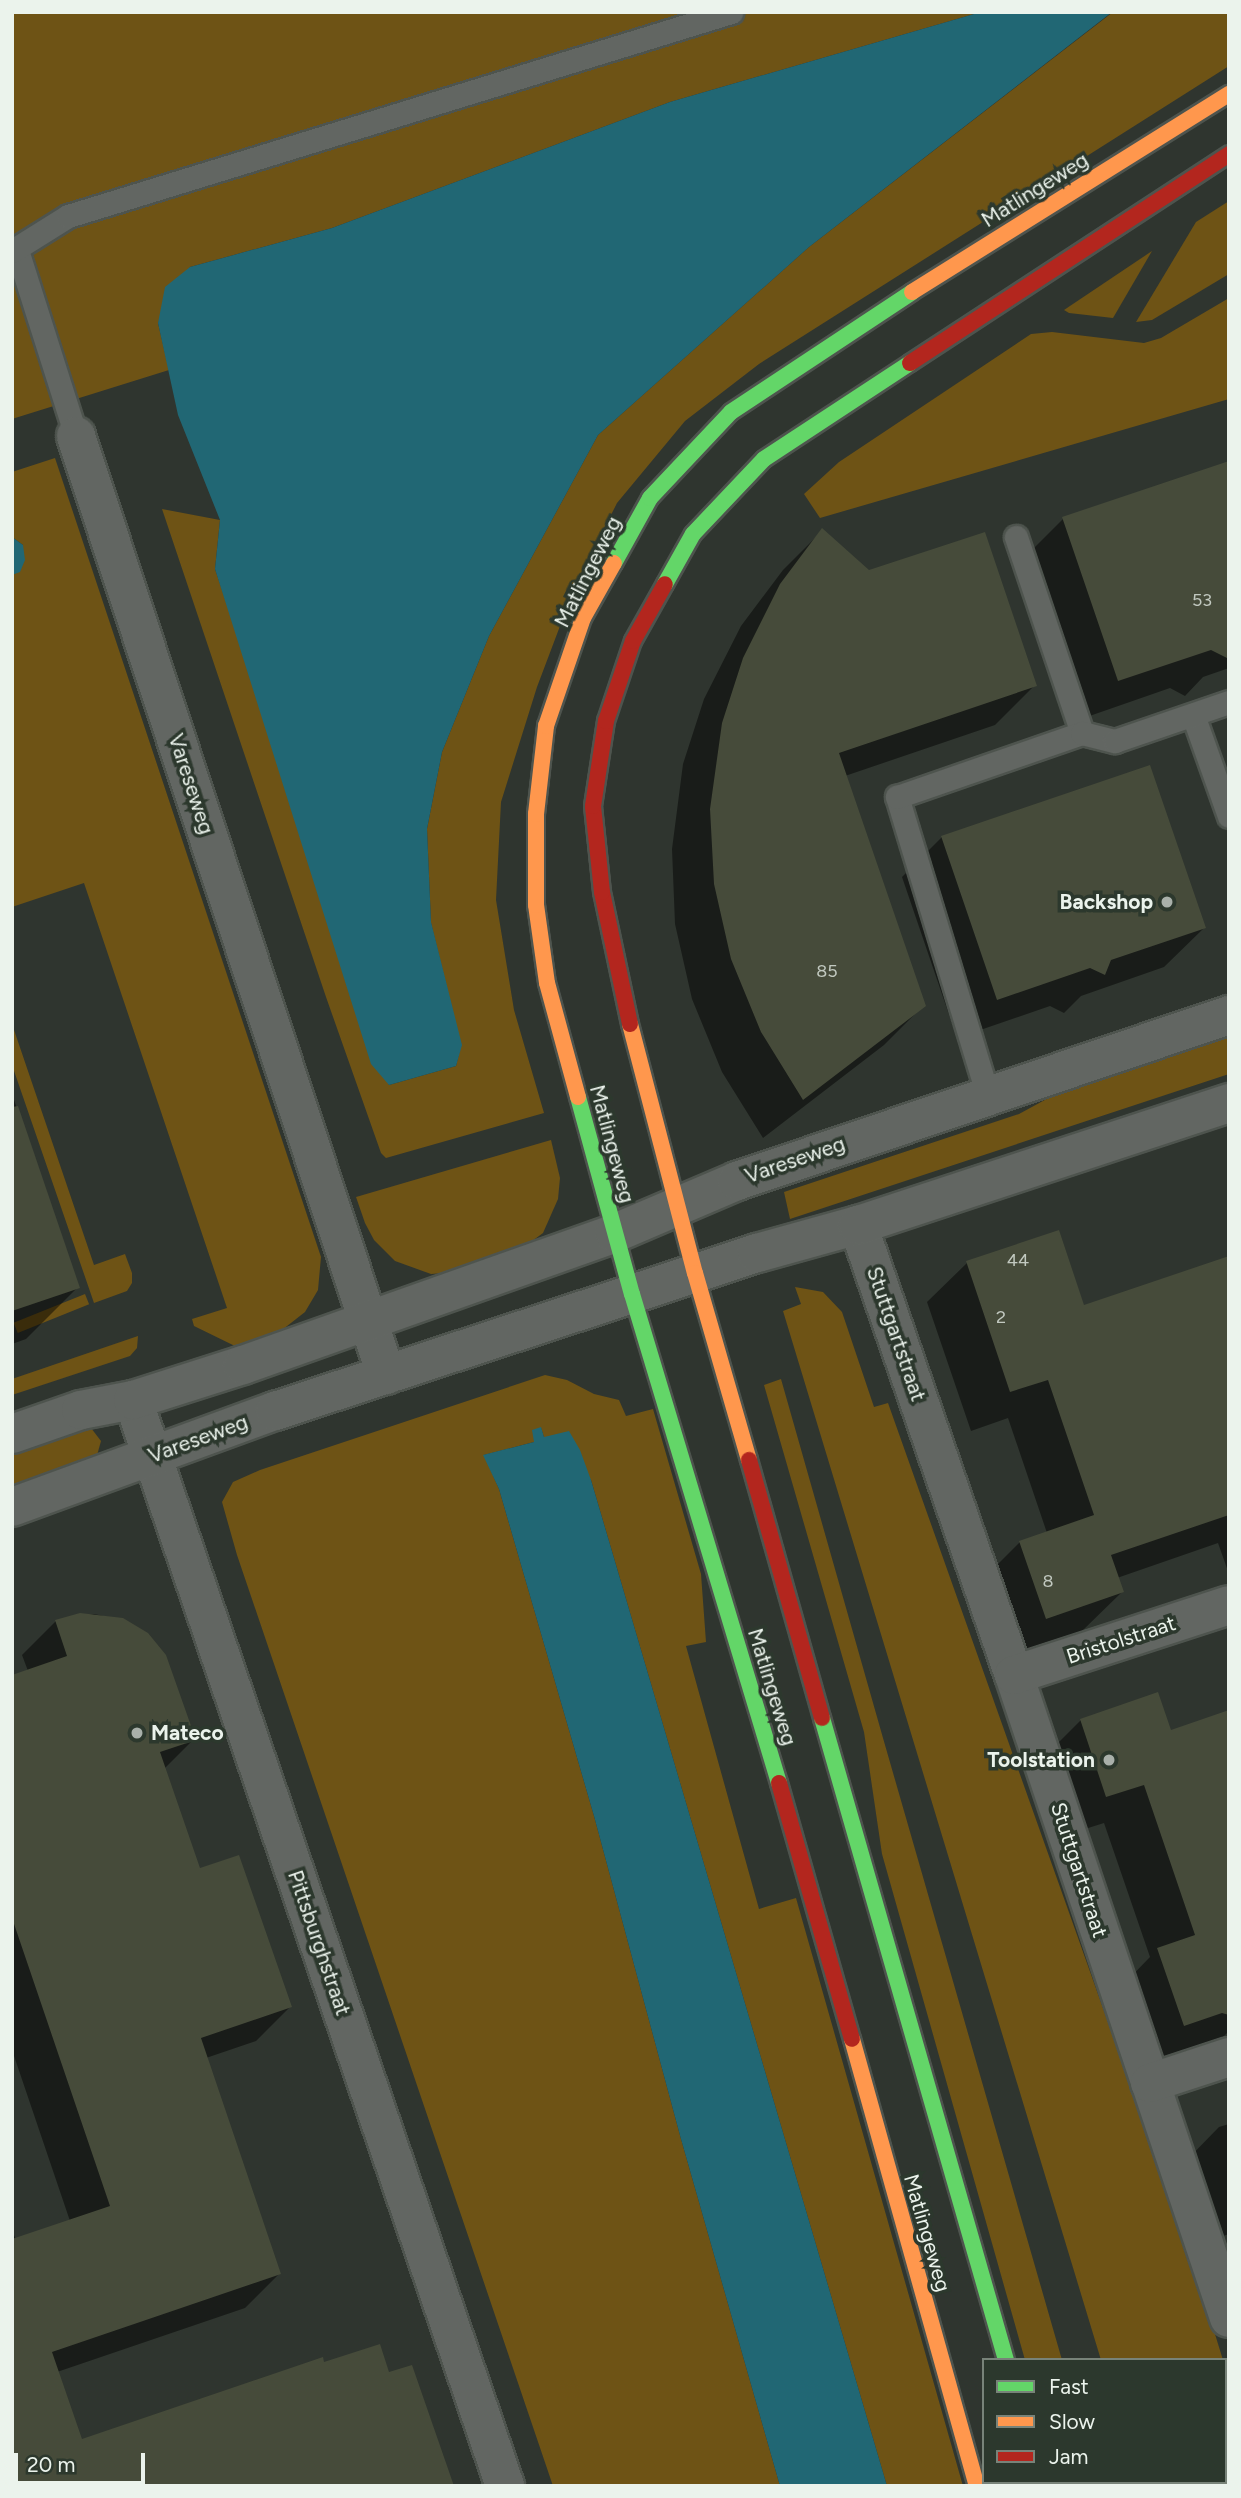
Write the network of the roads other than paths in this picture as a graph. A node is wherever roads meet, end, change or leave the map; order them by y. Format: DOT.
graph roads {
  1 [pos="731,12"];
  2 [pos="1229,94"];
  3 [pos="1229,154"];
  4 [pos="14,250"];
  5 [pos="76,436"];
  6 [pos="1016,537"];
  7 [pos="1229,702"];
  8 [pos="1193,715"];
  9 [pos="1082,733"];
  10 [pos="1229,816"];
  11 [pos="1229,1016"];
  12 [pos="988,1096"];
  13 [pos="1229,1103"];
  14 [pos="678,1206"];
  15 [pos="858,1225"];
  16 [pos="615,1233"];
  17 [pos="695,1273"];
  18 [pos="632,1294"];
  19 [pos="368,1322"];
  20 [pos="386,1375"];
  21 [pos="133,1400"];
  22 [pos="12,1434"];
  23 [pos="152,1454"];
  24 [pos="12,1507"];
  25 [pos="1229,1605"];
  26 [pos="1014,1675"];
  27 [pos="1229,2057"];
  28 [pos="1150,2083"];
  29 [pos="1229,2318"];
  30 [pos="1005,2358"];
  31 [pos="505,2486"];
  32 [pos="977,2486"];
  1 -- 4 [label="lane"];
  2 -- 16 [label="main road, Matlingeweg"];
  3 -- 14 [label="main road, Matlingeweg"];
  4 -- 5 [label="lane, Vareseweg"];
  5 -- 19 [label="street, Vareseweg"];
  6 -- 9 [label="lane"];
  7 -- 8 [label="lane"];
  8 -- 9 [label="lane"];
  8 -- 10 [label="lane"];
  9 -- 12 [label="lane"];
  11 -- 12 [label="street, Vareseweg"];
  12 -- 14 [label="street, Vareseweg"];
  13 -- 15 [label="street, Vareseweg"];
  14 -- 16 [label="street, Vareseweg"];
  14 -- 17 [label="main road, Matlingeweg"];
  15 -- 17 [label="street, Vareseweg"];
  15 -- 26 [label="street, Stuttgartstraat"];
  16 -- 18 [label="main road, Matlingeweg"];
  16 -- 19 [label="street, Vareseweg"];
  17 -- 18 [label="street, Vareseweg"];
  17 -- 30 [label="main road, Matlingeweg"];
  18 -- 20 [label="street, Vareseweg"];
  18 -- 32 [label="main road, Matlingeweg"];
  19 -- 20 [label="street, Vareseweg"];
  19 -- 21 [label="street, Vareseweg"];
  20 -- 23 [label="street, Vareseweg"];
  21 -- 22 [label="street, Vareseweg"];
  21 -- 23 [label="street, Pittsburghstraat"];
  23 -- 24 [label="street, Vareseweg"];
  23 -- 31 [label="street, Pittsburghstraat"];
  25 -- 26 [label="street, Bristolstraat"];
  26 -- 28 [label="street, Stuttgartstraat"];
  27 -- 28 [label="street"];
  28 -- 29 [label="street, Stuttgartstraat"];
}
